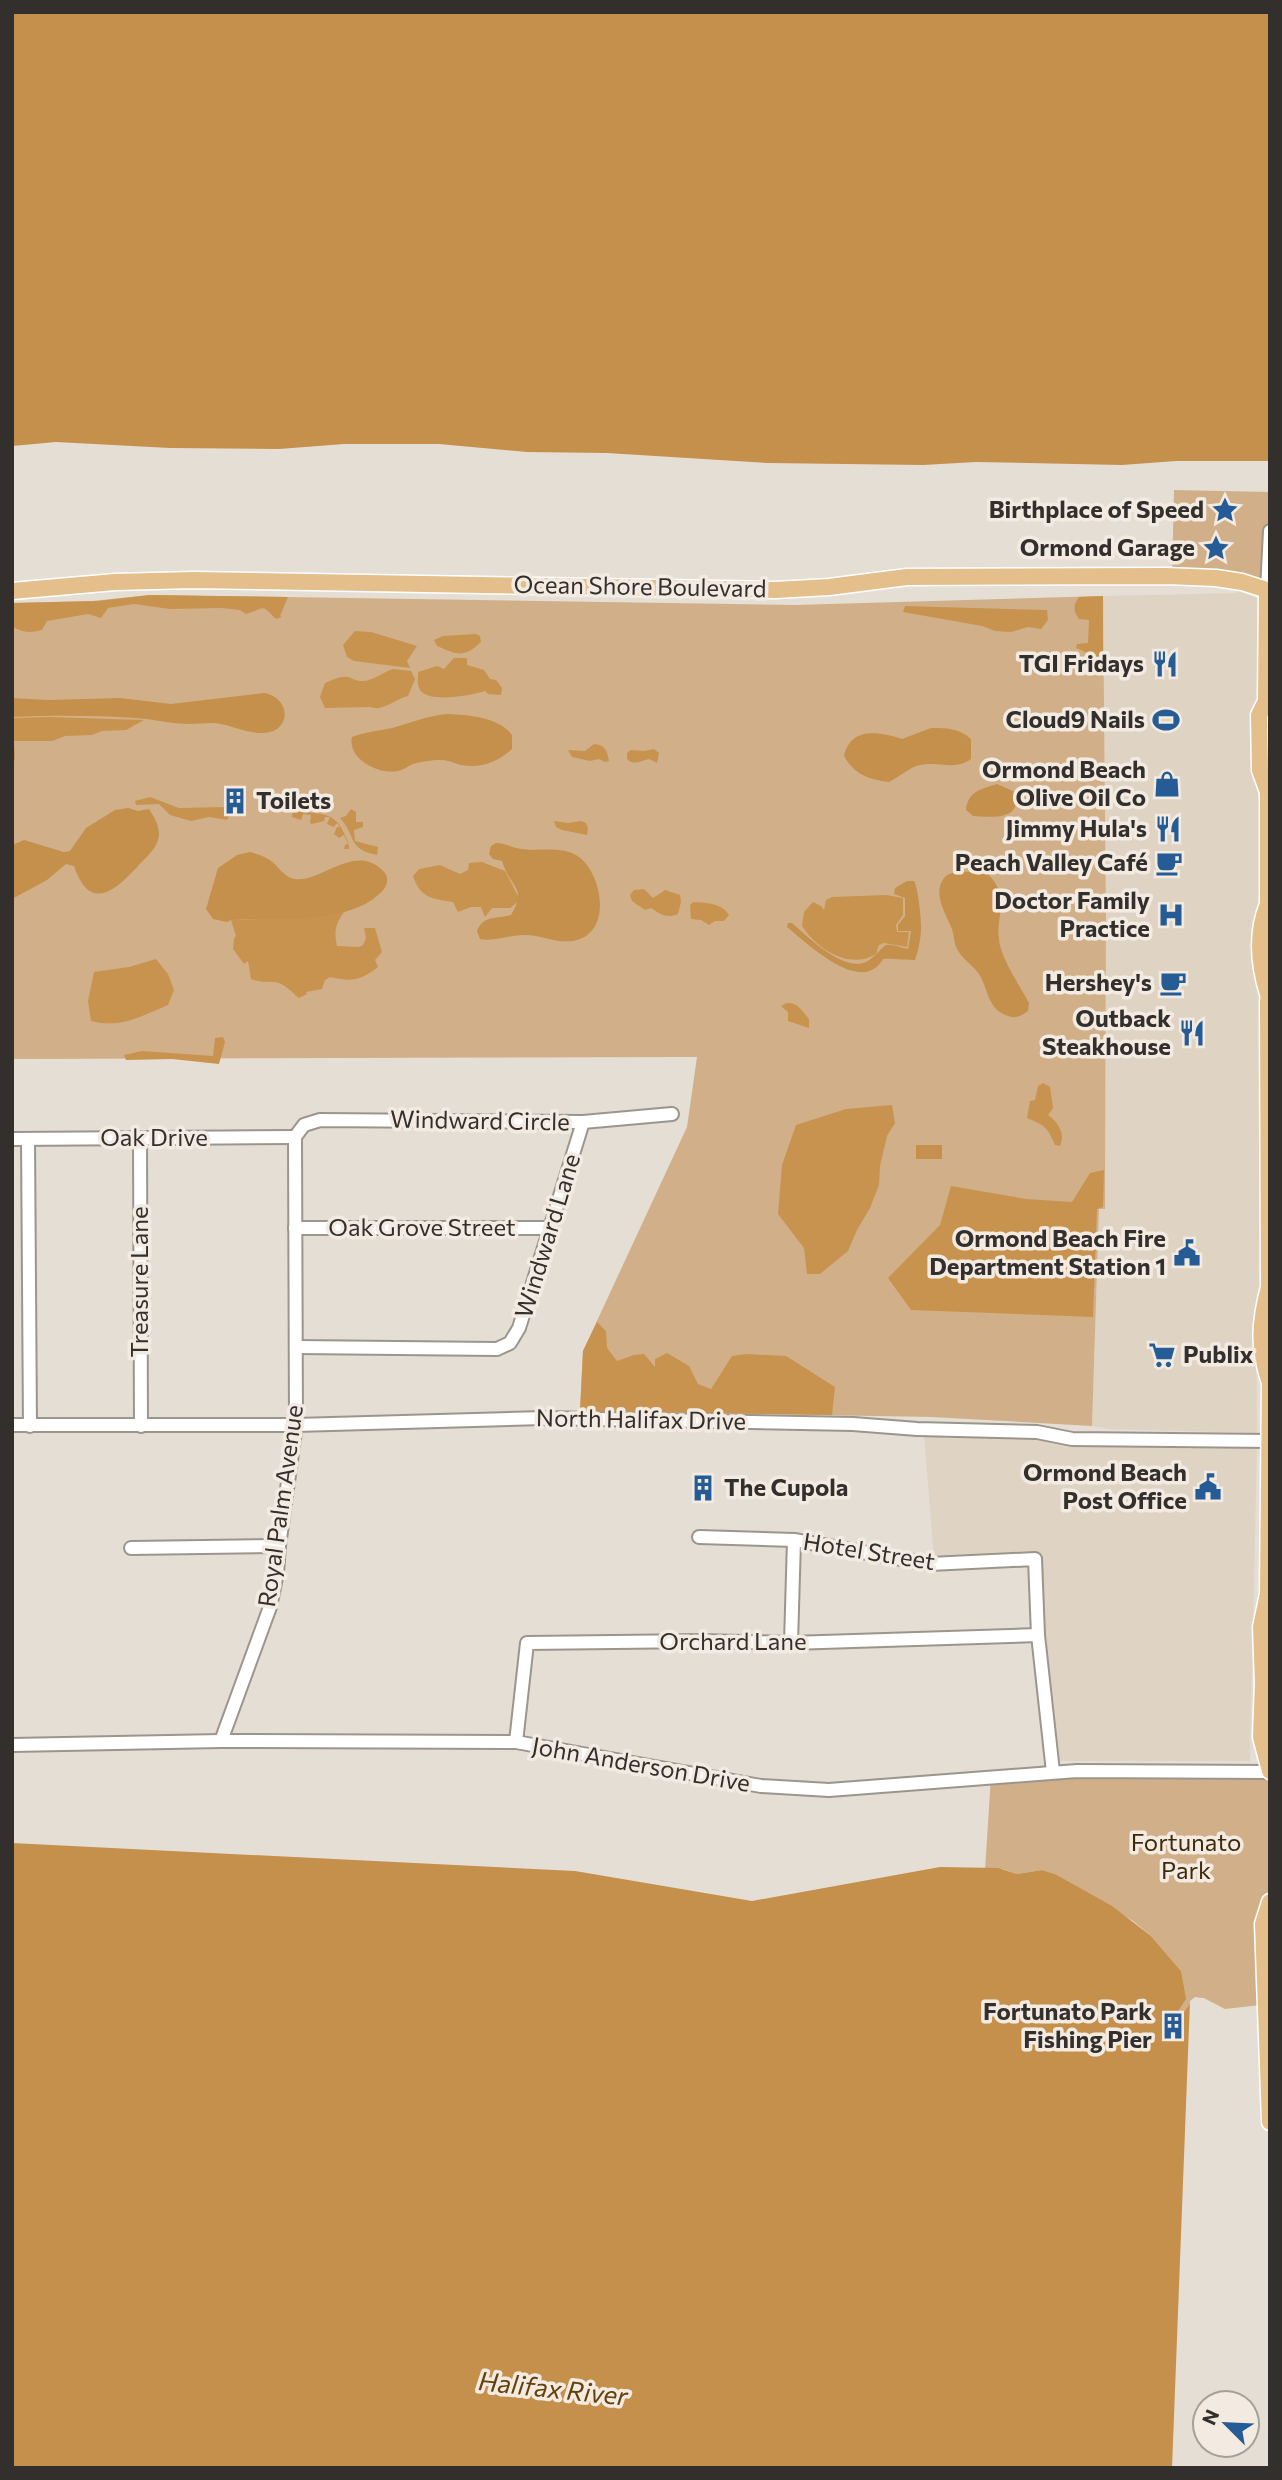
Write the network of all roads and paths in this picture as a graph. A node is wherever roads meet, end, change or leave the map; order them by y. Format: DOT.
graph roads {
  1 [pos="1270,531"];
  2 [pos="1268,590"];
  3 [pos="12,591"];
  4 [pos="1268,704"];
  5 [pos="1269,788"];
  6 [pos="1269,906"];
  7 [pos="1269,992"];
  8 [pos="672,1114"];
  9 [pos="583,1122"];
  10 [pos="295,1137"];
  11 [pos="12,1139"];
  12 [pos="28,1139"];
  13 [pos="140,1139"];
  14 [pos="1269,1182"];
  15 [pos="295,1228"];
  16 [pos="550,1228"];
  17 [pos="1269,1289"];
  18 [pos="296,1347"];
  19 [pos="1269,1379"];
  20 [pos="12,1425"];
  21 [pos="296,1425"];
  22 [pos="30,1426"];
  23 [pos="141,1426"];
  24 [pos="1269,1441"];
  25 [pos="699,1537"];
  26 [pos="794,1539"];
  27 [pos="279,1546"];
  28 [pos="131,1548"];
  29 [pos="1269,1598"];
  30 [pos="1038,1635"];
  31 [pos="791,1643"];
  32 [pos="1263,1683"];
  33 [pos="1270,1726"];
  34 [pos="221,1741"];
  35 [pos="516,1742"];
  36 [pos="12,1745"];
  37 [pos="1054,1772"];
  38 [pos="1270,1772"];
  39 [pos="1270,1902"];
  40 [pos="1270,2122"];
  1 -- 2 [label="street"];
  2 -- 3 [label="main road, Ocean Shore Boulevard"];
  2 -- 4 [label="main road"];
  4 -- 5 [label="main road"];
  5 -- 6 [label="main road"];
  6 -- 7 [label="main road"];
  7 -- 14 [label="main road"];
  8 -- 9 [label="street, Windward Circle"];
  9 -- 10 [label="street, Windward Circle"];
  9 -- 16 [label="street, Windward Lane"];
  10 -- 13 [label="street, Oak Drive"];
  10 -- 15 [label="street, Royal Palm Avenue"];
  11 -- 12 [label="street, Oak Drive"];
  12 -- 13 [label="street, Oak Drive"];
  12 -- 22 [label="street"];
  13 -- 23 [label="street, Treasure Lane"];
  14 -- 17 [label="main road"];
  15 -- 16 [label="street, Oak Grove Street"];
  15 -- 18 [label="street, Royal Palm Avenue"];
  16 -- 18 [label="street, Windward Lane"];
  17 -- 19 [label="main road"];
  18 -- 21 [label="street, Royal Palm Avenue"];
  19 -- 24 [label="main road"];
  20 -- 22 [label="street, North Halifax Drive"];
  21 -- 23 [label="street, North Halifax Drive"];
  21 -- 24 [label="street, North Halifax Drive"];
  21 -- 27 [label="street, Royal Palm Avenue"];
  22 -- 23 [label="street, North Halifax Drive"];
  24 -- 29 [label="main road"];
  25 -- 26 [label="street, Hotel Street"];
  26 -- 30 [label="street, Hotel Street"];
  26 -- 31 [label="street"];
  27 -- 28 [label="street"];
  27 -- 34 [label="street, Royal Palm Avenue"];
  29 -- 32 [label="main road"];
  30 -- 31 [label="street, Orchard Lane"];
  30 -- 37 [label="street, Hotel Street"];
  31 -- 35 [label="street, Orchard Lane"];
  32 -- 33 [label="main road"];
  32 -- 38 [label="main road"];
  34 -- 35 [label="street, John Anderson Drive"];
  34 -- 36 [label="street, John Anderson Drive"];
  35 -- 37 [label="street, John Anderson Drive"];
  37 -- 38 [label="street, John Anderson Drive"];
  39 -- 40 [label="main road"];
}
